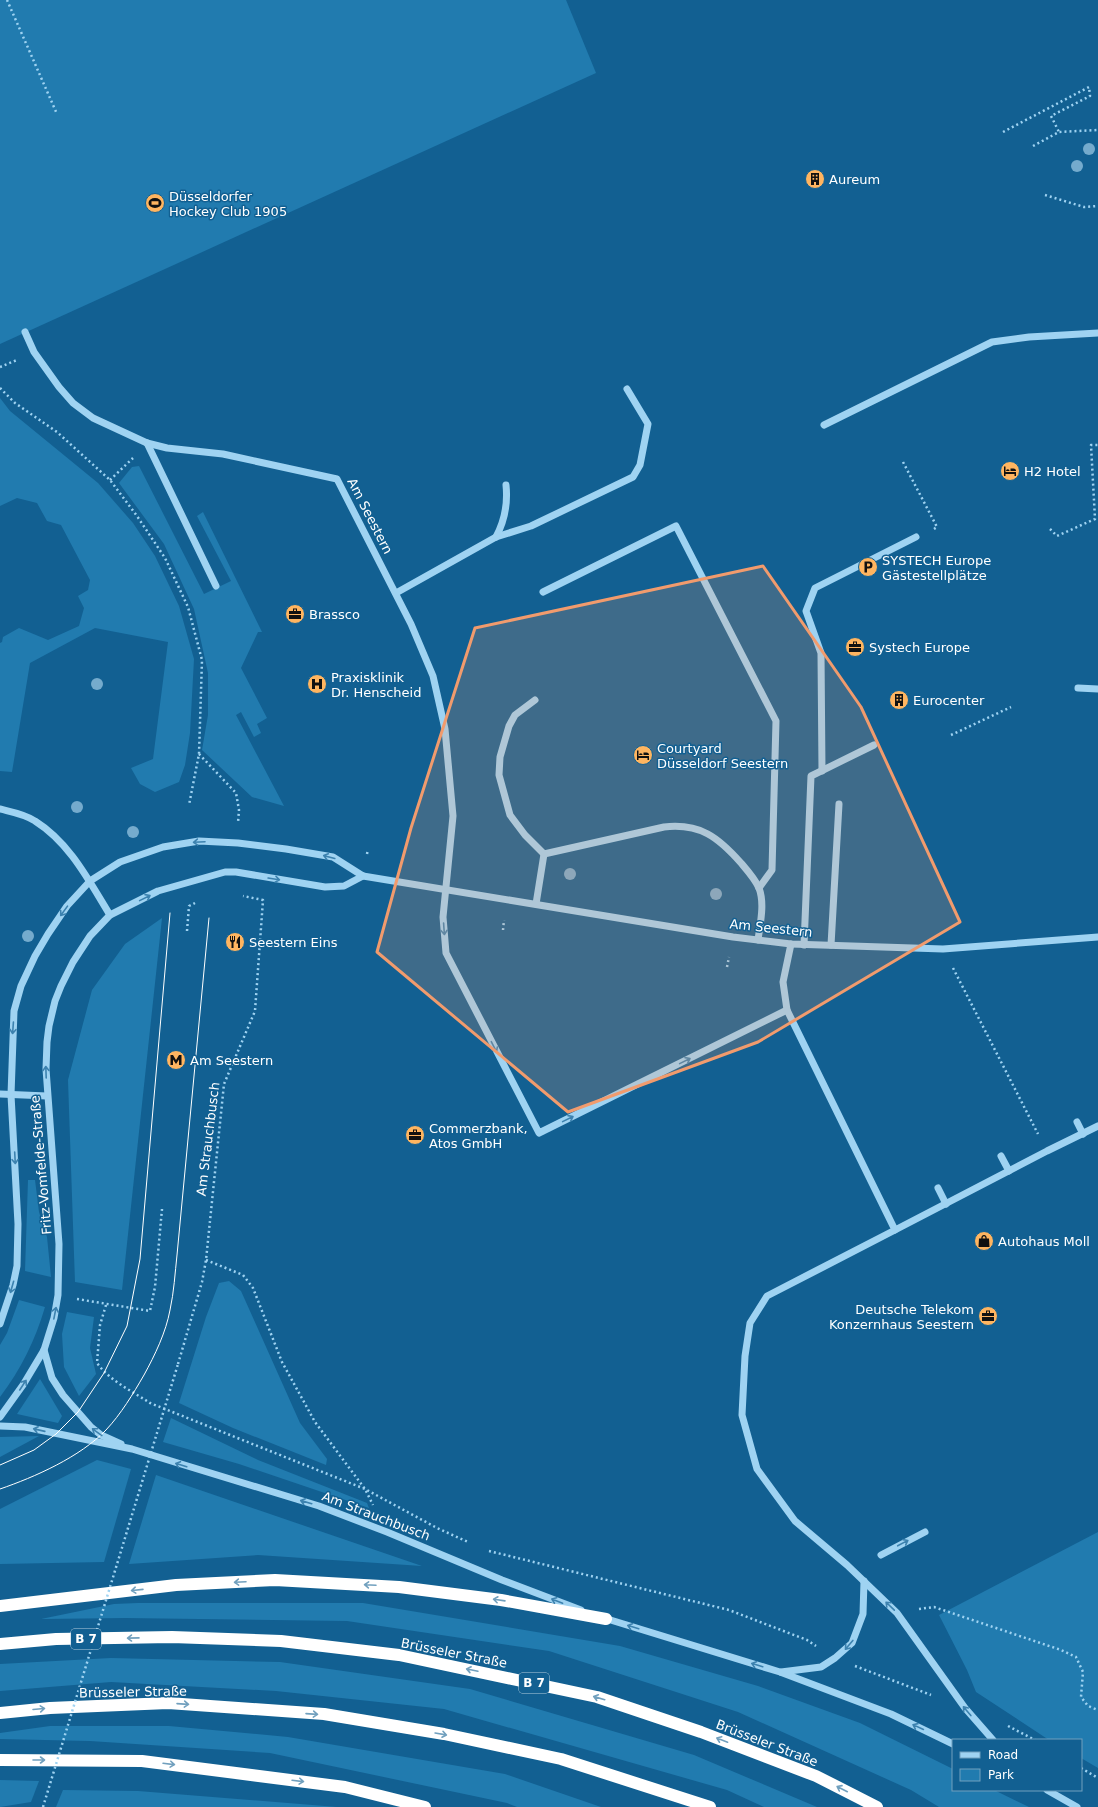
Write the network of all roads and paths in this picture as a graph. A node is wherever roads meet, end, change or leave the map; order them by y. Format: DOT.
graph roads {
  1 [pos="8,0"];
  2 [pos="57,114"];
  3 [pos="1098,130"];
  4 [pos="1004,132"];
  5 [pos="1059,132"];
  6 [pos="1033,146"];
  7 [pos="1045,195"];
  8 [pos="1098,206"];
  9 [pos="26,332"];
  10 [pos="1098,333"];
  11 [pos="0,388"];
  12 [pos="627,389"];
  13 [pos="824,425"];
  14 [pos="147,444"];
  15 [pos="1098,445"];
  16 [pos="903,462"];
  17 [pos="110,480"];
  18 [pos="506,485"];
  19 [pos="1098,517"];
  20 [pos="1095,519"];
  21 [pos="1050,529"];
  22 [pos="496,537"];
  23 [pos="916,537"];
  24 [pos="216,586"];
  25 [pos="396,592"];
  26 [pos="543,592"];
  27 [pos="1078,688"];
  28 [pos="1098,689"];
  29 [pos="535,700"];
  30 [pos="1011,707"];
  31 [pos="951,735"];
  32 [pos="874,745"];
  33 [pos="199,754"];
  34 [pos="822,771"];
  35 [pos="839,804"];
  36 [pos="189,805"];
  37 [pos="0,810"];
  38 [pos="239,810"];
  39 [pos="544,854"];
  40 [pos="363,876"];
  41 [pos="90,881"];
  42 [pos="759,888"];
  43 [pos="445,890"];
  44 [pos="241,895"];
  45 [pos="202,900"];
  46 [pos="536,904"];
  47 [pos="110,915"];
  48 [pos="187,931"];
  49 [pos="1098,937"];
  50 [pos="758,940"];
  51 [pos="791,944"];
  52 [pos="804,944"];
  53 [pos="831,945"];
  54 [pos="943,949"];
  55 [pos="787,1010"];
  56 [pos="0,1094"];
  57 [pos="11,1094"];
  58 [pos="47,1096"];
  59 [pos="1076,1122"];
  60 [pos="1098,1126"];
  61 [pos="1083,1134"];
  62 [pos="1047,1151"];
  63 [pos="1001,1156"];
  64 [pos="1009,1171"];
  65 [pos="938,1188"];
  66 [pos="946,1204"];
  67 [pos="162,1209"];
  68 [pos="895,1230"];
  69 [pos="206,1260"];
  70 [pos="0,1324"];
  71 [pos="44,1350"];
  72 [pos="0,1417"];
  73 [pos="0,1426"];
  74 [pos="132,1449"];
  75 [pos="365,1489"];
  76 [pos="387,1532"];
  77 [pos="925,1532"];
  78 [pos="472,1544"];
  79 [pos="486,1550"];
  80 [pos="881,1555"];
  81 [pos="864,1581"];
  82 [pos="0,1606"];
  83 [pos="897,1613"];
  84 [pos="606,1619"];
  85 [pos="0,1644"];
  86 [pos="835,1658"];
  87 [pos="780,1672"];
  88 [pos="965,1708"];
  89 [pos="1098,1710"];
  90 [pos="0,1713"];
  91 [pos="1000,1723"];
  92 [pos="992,1739"];
  93 [pos="1033,1739"];
  94 [pos="952,1744"];
  95 [pos="0,1760"];
  96 [pos="1082,1769"];
  97 [pos="1098,1778"];
  98 [pos="1049,1791"];
  99 [pos="43,1807"];
  100 [pos="425,1807"];
  101 [pos="710,1807"];
  102 [pos="877,1807"];
  103 [pos="1077,1807"];
  1 -- 2 [label="path"];
  3 -- 5 [label="path"];
  4 -- 5 [label="path"];
  5 -- 6 [label="path"];
  7 -- 8 [label="path"];
  9 -- 14 [label="street, Am Seestern"];
  10 -- 13 [label="street"];
  11 -- 17 [label="path"];
  12 -- 22 [label="street"];
  14 -- 17 [label="path"];
  14 -- 24 [label="street"];
  14 -- 25 [label="street, Am Seestern"];
  15 -- 20 [label="path"];
  16 -- 23 [label="path"];
  17 -- 33 [label="path"];
  18 -- 22 [label="street"];
  19 -- 20 [label="path"];
  20 -- 21 [label="path"];
  22 -- 25 [label="street"];
  23 -- 34 [label="street"];
  25 -- 43 [label="street, Am Seestern"];
  26 -- 42 [label="street"];
  27 -- 28 [label="street"];
  29 -- 39 [label="street"];
  30 -- 31 [label="path"];
  32 -- 34 [label="street"];
  33 -- 36 [label="path"];
  33 -- 38 [label="path"];
  34 -- 52 [label="street"];
  35 -- 53 [label="street"];
  37 -- 41 [label="street"];
  39 -- 42 [label="street"];
  39 -- 46 [label="street"];
  40 -- 41 [label="street, Am Seestern, one-way"];
  40 -- 43 [label="street, Am Seestern"];
  47 -- 40 [label="street, one-way"];
  41 -- 47 [label="street"];
  41 -- 57 [label="street, Fritz-Vomfelde-Straße, one-way"];
  42 -- 50 [label="street"];
  43 -- 46 [label="street, Am Seestern"];
  43 -- 55 [label="street, one-way"];
  44 -- 69 [label="path, Am Strauchbusch"];
  45 -- 48 [label="path"];
  46 -- 50 [label="street, Am Seestern"];
  58 -- 47 [label="street, Fritz-Vomfelde-Straße, one-way"];
  49 -- 54 [label="street, Am Seestern"];
  50 -- 51 [label="street, Am Seestern"];
  51 -- 52 [label="street, Am Seestern"];
  51 -- 55 [label="street"];
  52 -- 53 [label="street, Am Seestern"];
  53 -- 54 [label="street, Am Seestern"];
  54 -- 62 [label="path"];
  55 -- 68 [label="street"];
  56 -- 57 [label="street"];
  57 -- 58 [label="street"];
  57 -- 70 [label="street, Fritz-Vomfelde-Straße, one-way"];
  71 -- 58 [label="street, Fritz-Vomfelde-Straße, one-way"];
  59 -- 61 [label="street"];
  60 -- 61 [label="street"];
  61 -- 62 [label="street"];
  62 -- 64 [label="street"];
  63 -- 64 [label="street"];
  64 -- 66 [label="street"];
  65 -- 66 [label="street"];
  66 -- 68 [label="street"];
  67 -- 75 [label="path"];
  68 -- 81 [label="street"];
  69 -- 75 [label="path"];
  69 -- 99 [label="path, Am Strauchbusch, bridge"];
  72 -- 71 [label="street, Fritz-Vomfelde-Straße, one-way"];
  74 -- 71 [label="street, Am Strauchbusch, one-way"];
  74 -- 73 [label="street, Am Strauchbusch, one-way"];
  76 -- 74 [label="street, Am Strauchbusch, one-way"];
  75 -- 76 [label="path"];
  75 -- 78 [label="path"];
  84 -- 76 [label="street, Am Strauchbusch, one-way"];
  80 -- 77 [label="street, one-way"];
  79 -- 86 [label="path"];
  83 -- 81 [label="street, one-way"];
  81 -- 86 [label="street, one-way"];
  84 -- 82 [label="highway, one-way"];
  83 -- 88 [label="street"];
  83 -- 89 [label="path"];
  87 -- 84 [label="street, one-way"];
  102 -- 85 [label="highway, Brüsseler Straße / B 7, one-way"];
  86 -- 87 [label="street"];
  86 -- 88 [label="path"];
  94 -- 87 [label="street, one-way"];
  92 -- 88 [label="street, one-way"];
  90 -- 101 [label="highway, Brüsseler Straße, one-way"];
  91 -- 93 [label="path"];
  95 -- 100 [label="highway, one-way"];
  96 -- 97 [label="path"];
  98 -- 103 [label="street"];
}
